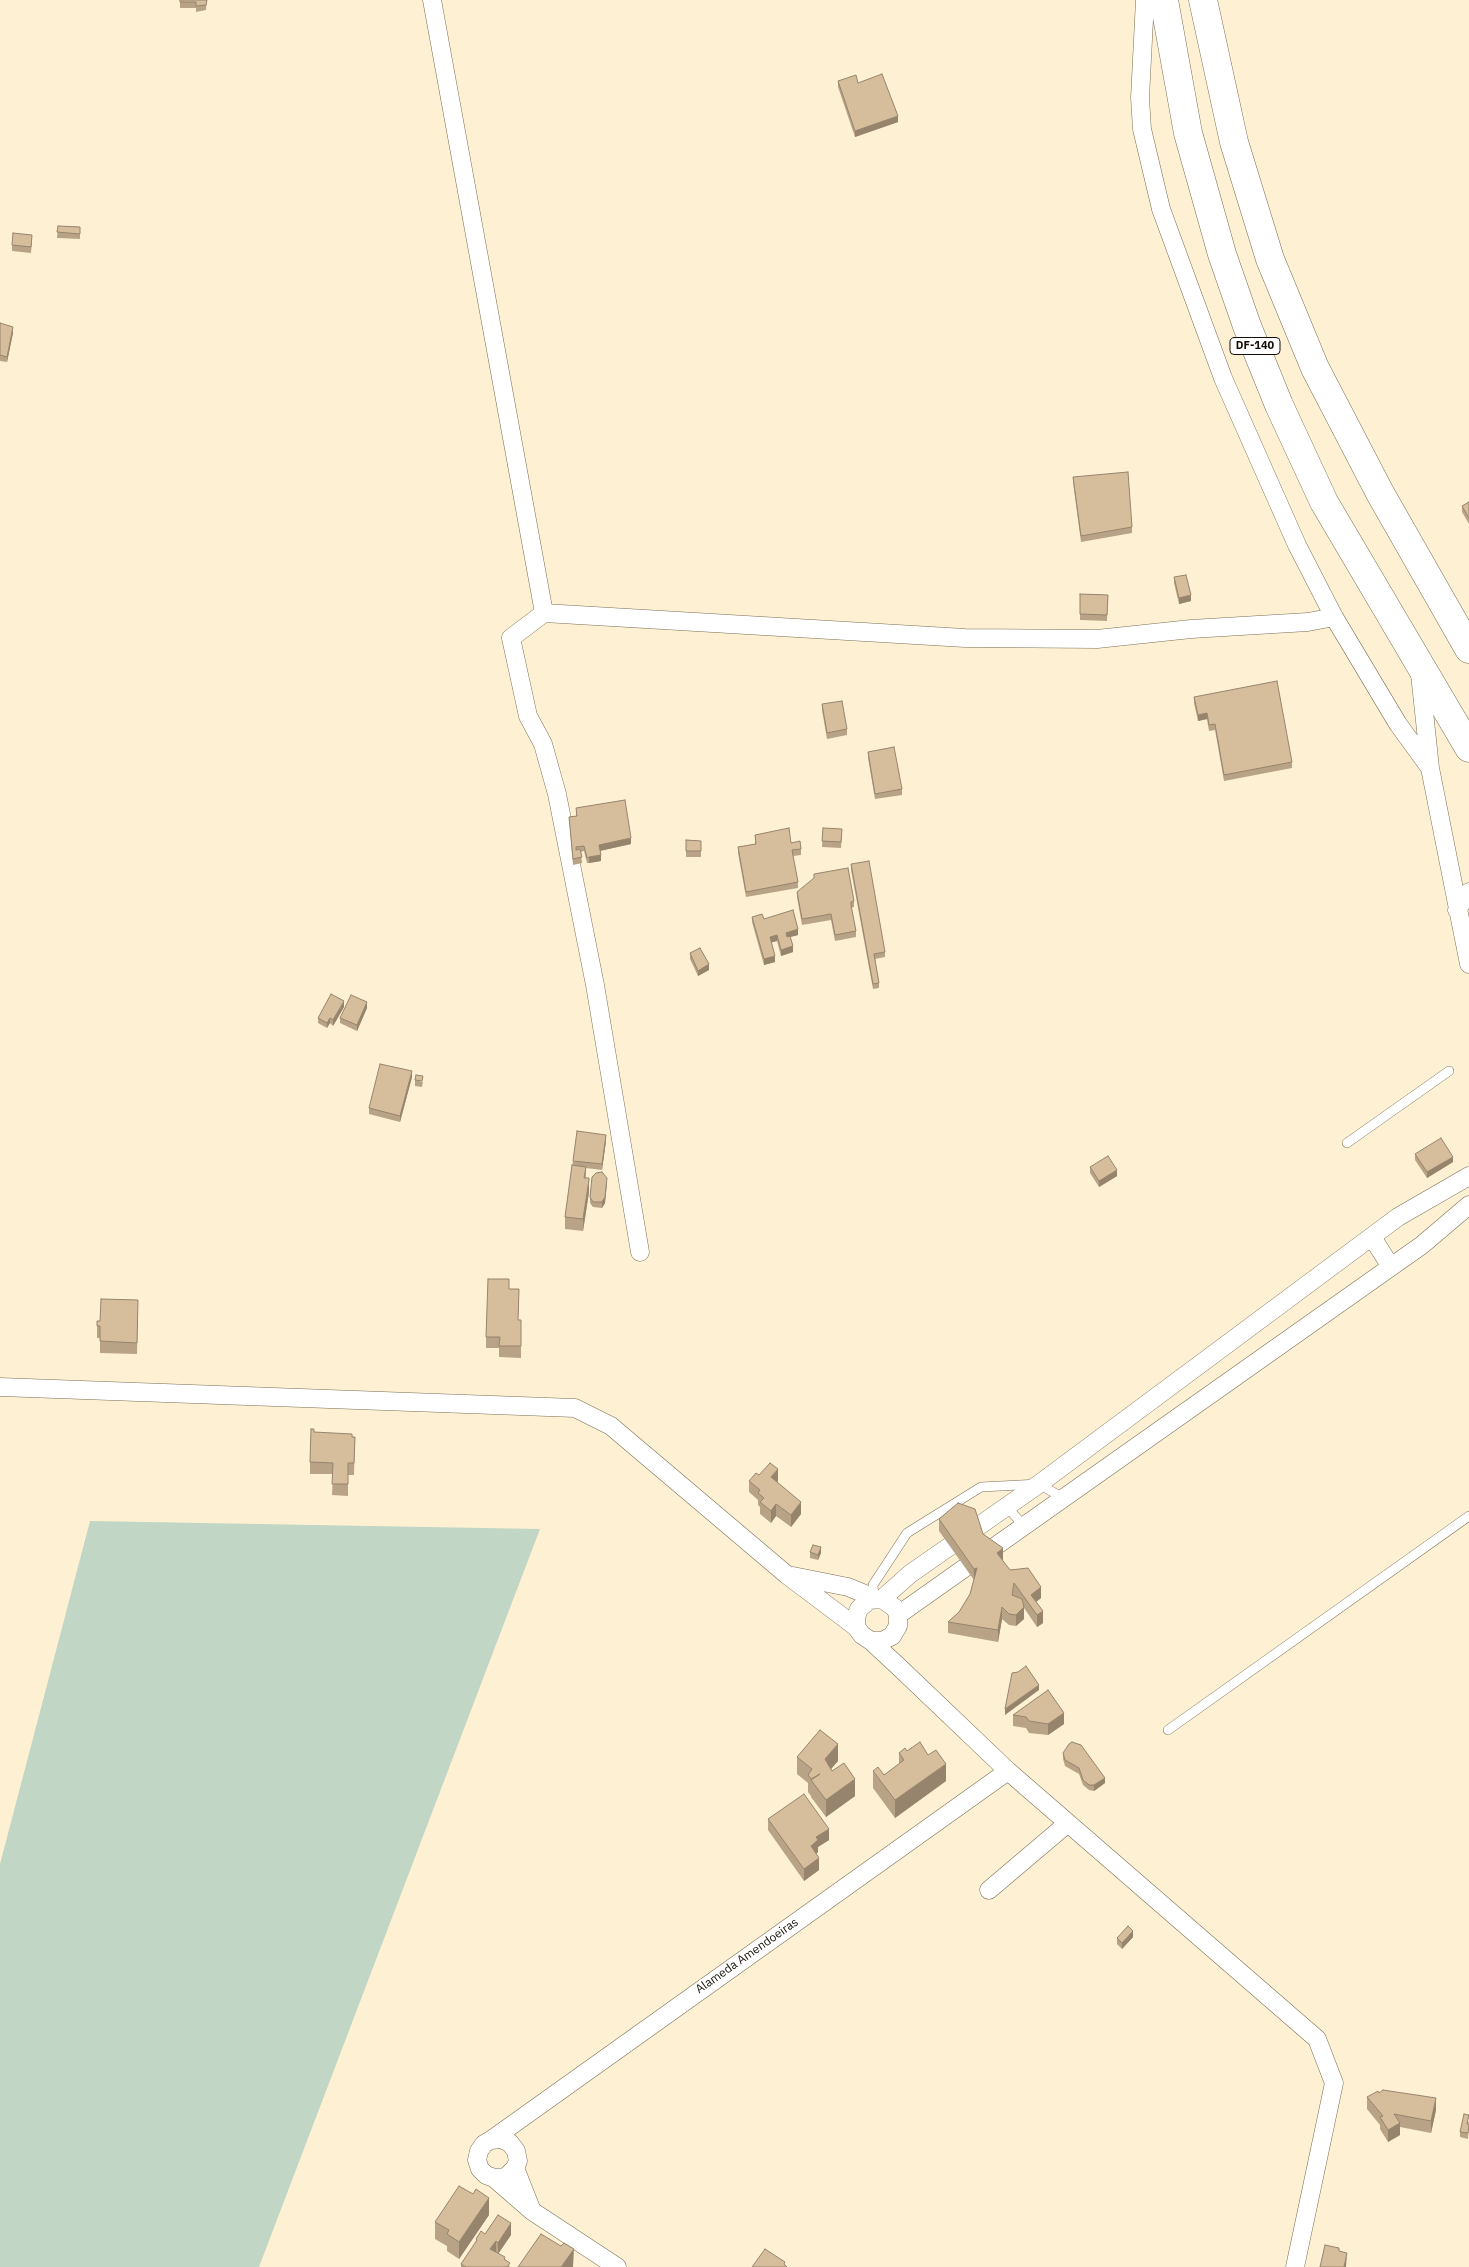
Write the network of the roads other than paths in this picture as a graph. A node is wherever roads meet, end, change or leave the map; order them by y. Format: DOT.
graph roads {
  1 [pos="432,0"];
  2 [pos="1145,0"];
  3 [pos="1164,0"];
  4 [pos="1203,0"];
  5 [pos="544,613"];
  6 [pos="1334,617"];
  7 [pos="1469,649"];
  8 [pos="1419,663"];
  9 [pos="1469,748"];
  10 [pos="1430,768"];
  11 [pos="1469,892"];
  12 [pos="1457,910"];
  13 [pos="1469,964"];
  14 [pos="1448,1071"];
  15 [pos="1348,1143"];
  16 [pos="1469,1176"];
  17 [pos="1427,1202"];
  18 [pos="1469,1205"];
  19 [pos="1443,1226"];
  20 [pos="1372,1236"];
  21 [pos="640,1252"];
  22 [pos="1391,1267"];
  23 [pos="0,1387"];
  24 [pos="1039,1484"];
  25 [pos="1063,1498"];
  26 [pos="1007,1507"];
  27 [pos="1469,1516"];
  28 [pos="1024,1526"];
  29 [pos="927,1562"];
  30 [pos="788,1575"];
  31 [pos="940,1585"];
  32 [pos="875,1599"];
  33 [pos="898,1615"];
  34 [pos="856,1627"];
  35 [pos="892,1636"];
  36 [pos="870,1641"];
  37 [pos="899,1667"];
  38 [pos="1168,1730"];
  39 [pos="1008,1771"];
  40 [pos="1068,1823"];
  41 [pos="989,1890"];
  42 [pos="525,2115"];
  43 [pos="491,2140"];
  44 [pos="516,2164"];
  45 [pos="494,2178"];
  46 [pos="532,2211"];
  47 [pos="617,2267"];
  48 [pos="1295,2267"];
  1 -- 5 [label="street"];
  2 -- 6 [label="street"];
  3 -- 8 [label="main road, DF-140"];
  4 -- 7 [label="main road"];
  5 -- 6 [label="street"];
  5 -- 21 [label="street"];
  6 -- 10 [label="street"];
  8 -- 9 [label="main road, DF-140"];
  8 -- 10 [label="street"];
  10 -- 12 [label="street"];
  11 -- 12 [label="street"];
  12 -- 13 [label="street"];
  14 -- 15 [label="lane"];
  16 -- 17 [label="street"];
  17 -- 19 [label="street"];
  17 -- 20 [label="street"];
  18 -- 19 [label="street"];
  19 -- 22 [label="street"];
  20 -- 22 [label="street"];
  20 -- 24 [label="street"];
  22 -- 25 [label="street"];
  23 -- 30 [label="street"];
  24 -- 25 [label="lane"];
  24 -- 26 [label="street"];
  24 -- 32 [label="lane"];
  25 -- 28 [label="street"];
  26 -- 28 [label="lane"];
  26 -- 29 [label="street"];
  27 -- 38 [label="lane"];
  28 -- 31 [label="street"];
  29 -- 31 [label="street"];
  29 -- 32 [label="street"];
  30 -- 32 [label="street"];
  30 -- 34 [label="street"];
  31 -- 33 [label="street"];
  32 -- 33 [label="street"];
  32 -- 34 [label="street"];
  33 -- 35 [label="street"];
  34 -- 36 [label="street"];
  35 -- 36 [label="street"];
  35 -- 37 [label="street"];
  36 -- 37 [label="street"];
  37 -- 39 [label="street"];
  39 -- 40 [label="street"];
  39 -- 42 [label="street, Alameda Amendoeiras"];
  40 -- 41 [label="street"];
  40 -- 48 [label="street"];
  42 -- 43 [label="street, Alameda Amendoeiras"];
  42 -- 44 [label="street"];
  43 -- 44 [label="street"];
  43 -- 45 [label="street"];
  44 -- 45 [label="street"];
  44 -- 46 [label="street"];
  45 -- 46 [label="street"];
  46 -- 47 [label="street"];
}
